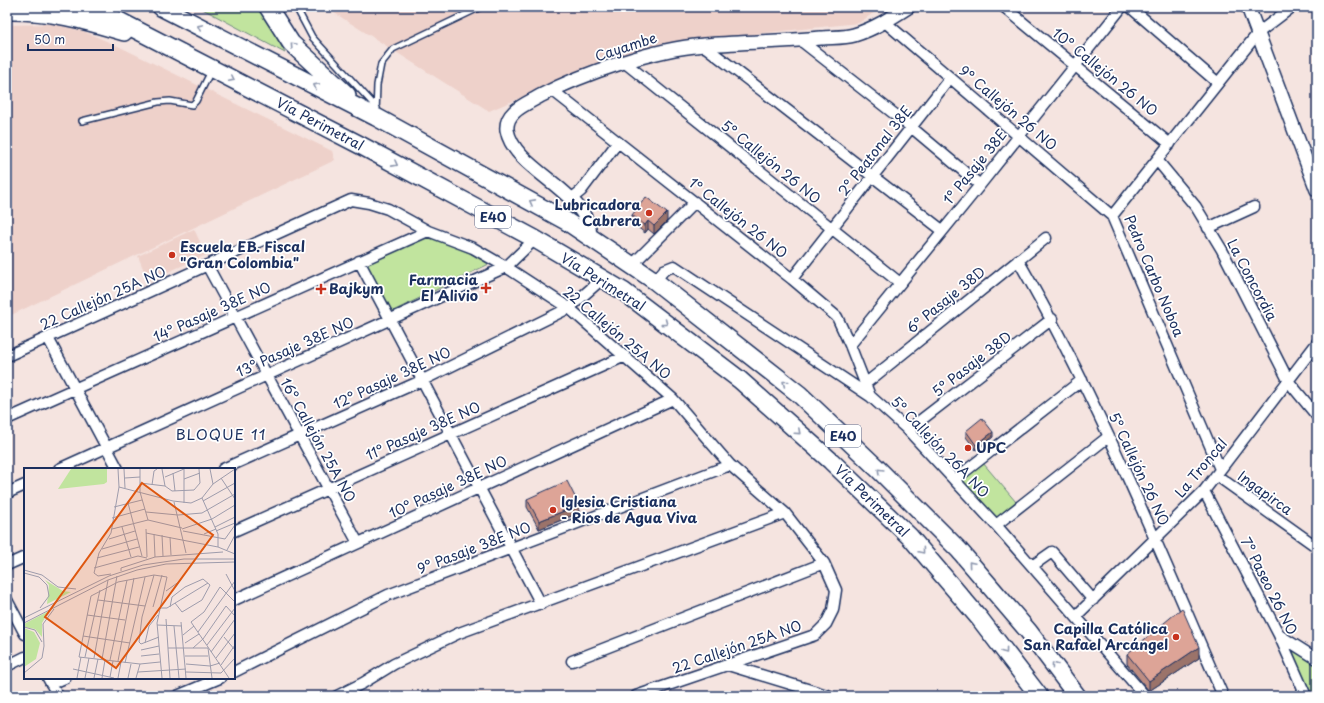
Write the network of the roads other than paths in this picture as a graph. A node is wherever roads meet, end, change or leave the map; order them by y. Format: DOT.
graph roads {
  1 [pos="92,7"];
  2 [pos="161,7"];
  3 [pos="268,7"];
  4 [pos="296,7"];
  5 [pos="481,7"];
  6 [pos="908,7"];
  7 [pos="1004,7"];
  8 [pos="1122,7"];
  9 [pos="1130,7"];
  10 [pos="1248,7"];
  11 [pos="1292,7"];
  12 [pos="7,11"];
  13 [pos="885,22"];
  14 [pos="1258,33"];
  15 [pos="800,40"];
  16 [pos="703,45"];
  17 [pos="173,48"];
  18 [pos="624,62"];
  19 [pos="1075,66"];
  20 [pos="212,68"];
  21 [pos="950,78"];
  22 [pos="1218,83"];
  23 [pos="552,90"];
  24 [pos="372,112"];
  25 [pos="82,121"];
  26 [pos="911,127"];
  27 [pos="1018,136"];
  28 [pos="618,142"];
  29 [pos="1170,144"];
  30 [pos="1157,160"];
  31 [pos="872,176"];
  32 [pos="980,185"];
  33 [pos="1317,190"];
  34 [pos="571,199"];
  35 [pos="695,202"];
  36 [pos="1254,207"];
  37 [pos="1112,216"];
  38 [pos="831,228"];
  39 [pos="1208,228"];
  40 [pos="942,230"];
  41 [pos="428,231"];
  42 [pos="590,237"];
  43 [pos="1046,238"];
  44 [pos="534,239"];
  45 [pos="1018,260"];
  46 [pos="359,261"];
  47 [pos="632,265"];
  48 [pos="207,266"];
  49 [pos="506,267"];
  50 [pos="792,278"];
  51 [pos="602,279"];
  52 [pos="655,281"];
  53 [pos="900,283"];
  54 [pos="569,308"];
  55 [pos="236,317"];
  56 [pos="1052,319"];
  57 [pos="390,320"];
  58 [pos="48,338"];
  59 [pos="1317,343"];
  60 [pos="850,345"];
  61 [pos="7,356"];
  62 [pos="625,356"];
  63 [pos="267,375"];
  64 [pos="422,380"];
  65 [pos="1082,380"];
  66 [pos="1289,382"];
  67 [pos="865,384"];
  68 [pos="75,388"];
  69 [pos="870,396"];
  70 [pos="673,399"];
  71 [pos="1317,416"];
  72 [pos="7,419"];
  73 [pos="908,430"];
  74 [pos="451,433"];
  75 [pos="300,435"];
  76 [pos="1108,436"];
  77 [pos="107,448"];
  78 [pos="730,465"];
  79 [pos="62,468"];
  80 [pos="117,468"];
  81 [pos="226,468"];
  82 [pos="1218,472"];
  83 [pos="954,480"];
  84 [pos="24,484"];
  85 [pos="329,488"];
  86 [pos="480,488"];
  87 [pos="1204,491"];
  88 [pos="7,493"];
  89 [pos="785,513"];
  90 [pos="996,525"];
  91 [pos="235,531"];
  92 [pos="1155,539"];
  93 [pos="358,543"];
  94 [pos="1317,547"];
  95 [pos="512,548"];
  96 [pos="24,557"];
  97 [pos="824,564"];
  98 [pos="7,565"];
  99 [pos="1032,566"];
  100 [pos="7,600"];
  101 [pos="235,600"];
  102 [pos="1093,600"];
  103 [pos="541,604"];
  104 [pos="1076,616"];
  105 [pos="24,629"];
  106 [pos="1279,635"];
  107 [pos="24,658"];
  108 [pos="1317,659"];
  109 [pos="572,661"];
  110 [pos="728,665"];
  111 [pos="7,666"];
  112 [pos="235,672"];
  113 [pos="60,679"];
  114 [pos="218,679"];
  115 [pos="50,681"];
  116 [pos="363,683"];
  117 [pos="58,696"];
  118 [pos="177,696"];
  119 [pos="337,696"];
  120 [pos="354,696"];
  121 [pos="636,696"];
  122 [pos="830,696"];
  123 [pos="1039,696"];
  124 [pos="1077,696"];
  125 [pos="1145,696"];
  126 [pos="1223,696"];
  127 [pos="1306,696"];
  1 -- 17 [label="highway, Vía Perimetral / E40"];
  24 -- 2 [label="highway, Vía Perimetral / E40, one-way"];
  24 -- 3 [label="highway, one-way"];
  4 -- 24 [label="lane"];
  5 -- 24 [label="lane"];
  6 -- 13 [label="street, Cayambe"];
  7 -- 19 [label="street, 10° Callejón 26 NO"];
  8 -- 19 [label="street, 1° Pasaje 38E"];
  9 -- 22 [label="street"];
  10 -- 14 [label="street"];
  11 -- 14 [label="street, Pedro Carbo Noboa"];
  12 -- 17 [label="highway"];
  13 -- 15 [label="street, Cayambe"];
  13 -- 21 [label="street, 9° Callejón 26 NO"];
  14 -- 22 [label="street, Pedro Carbo Noboa"];
  14 -- 33 [label="street"];
  15 -- 16 [label="street, Cayambe"];
  15 -- 26 [label="street"];
  16 -- 18 [label="street, Cayambe"];
  16 -- 31 [label="street"];
  17 -- 20 [label="highway, Vía Perimetral / E40"];
  18 -- 23 [label="street, Cayambe"];
  18 -- 38 [label="street, 5° Callejón 26 NO"];
  19 -- 27 [label="street, 1° Pasaje 38E"];
  19 -- 29 [label="street, 10° Callejón 26 NO"];
  20 -- 25 [label="lane"];
  20 -- 44 [label="highway, Vía Perimetral / E40, one-way"];
  21 -- 26 [label="street, 2° Peatonal 38E"];
  21 -- 27 [label="street, 9° Callejón 26 NO"];
  22 -- 29 [label="street, Pedro Carbo Noboa"];
  23 -- 28 [label="street, 1° Callejón 26 NO"];
  23 -- 34 [label="street, Cayambe"];
  42 -- 24 [label="highway, Vía Perimetral / E40, one-way"];
  26 -- 31 [label="street, 2° Peatonal 38E"];
  26 -- 32 [label="street"];
  27 -- 32 [label="street, 1° Pasaje 38E"];
  27 -- 37 [label="street, 9° Callejón 26 NO"];
  28 -- 34 [label="street"];
  28 -- 35 [label="street, 1° Callejón 26 NO"];
  29 -- 30 [label="street, Pedro Carbo Noboa"];
  30 -- 37 [label="street, Pedro Carbo Noboa"];
  30 -- 39 [label="street, La Concordia"];
  31 -- 38 [label="street, 2° Peatonal 38E"];
  31 -- 40 [label="street"];
  32 -- 40 [label="street, 1° Pasaje 38E"];
  34 -- 42 [label="street, Cayambe"];
  35 -- 47 [label="street"];
  35 -- 50 [label="street, 1° Callejón 26 NO"];
  36 -- 39 [label="street"];
  37 -- 82 [label="street, Pedro Carbo Noboa"];
  38 -- 50 [label="street, 2° Peatonal 38E"];
  38 -- 53 [label="street, 5° Callejón 26 NO"];
  39 -- 66 [label="street, La Concordia"];
  40 -- 53 [label="street, 1° Pasaje 38E"];
  41 -- 46 [label="street, 14° Pasaje 38E NO"];
  41 -- 48 [label="street, 22 Callejón 25A NO"];
  41 -- 49 [label="street, 22 Callejón 25A NO"];
  42 -- 47 [label="highway, Vía Perimetral / E40"];
  43 -- 45 [label="street, 6° Pasaje 38D"];
  44 -- 49 [label="street, 13° Pasaje 38E NO"];
  44 -- 51 [label="highway, Vía Perimetral / E40"];
  45 -- 56 [label="street, 5° Callejón 26 NO"];
  45 -- 67 [label="street, 6° Pasaje 38D"];
  46 -- 55 [label="street, 14° Pasaje 38E NO"];
  46 -- 57 [label="street"];
  47 -- 52 [label="highway, Vía Perimetral / E40"];
  48 -- 55 [label="street, 16° Callejón 25A NO"];
  48 -- 58 [label="street, 22 Callejón 25A NO"];
  49 -- 54 [label="street, 22 Callejón 25A NO"];
  49 -- 57 [label="street, 13° Pasaje 38E NO"];
  50 -- 60 [label="street, 1° Callejón 26 NO"];
  51 -- 54 [label="street, 12° Pasaje 38E NO"];
  51 -- 123 [label="highway, Vía Perimetral / E40, one-way"];
  52 -- 69 [label="street, 5° Callejón 26A NO"];
  124 -- 52 [label="highway, Vía Perimetral / E40, one-way"];
  53 -- 60 [label="street, 1° Pasaje 38E"];
  54 -- 62 [label="street, 22 Callejón 25A NO"];
  54 -- 64 [label="street, 12° Pasaje 38E NO"];
  55 -- 63 [label="street, 16° Callejón 25A NO"];
  55 -- 68 [label="street, 14° Pasaje 38E NO"];
  56 -- 65 [label="street, 5° Callejón 26 NO"];
  56 -- 73 [label="street, 5° Pasaje 38D"];
  57 -- 63 [label="street, 13° Pasaje 38E NO"];
  57 -- 64 [label="street"];
  58 -- 61 [label="street, 22 Callejón 25A NO"];
  58 -- 68 [label="street"];
  59 -- 66 [label="street, La Troncal"];
  60 -- 67 [label="street, 1° Callejón 26 NO"];
  62 -- 70 [label="street, 22 Callejón 25A NO"];
  62 -- 74 [label="street, 11° Pasaje 38E NO"];
  63 -- 75 [label="street, 16° Callejón 25A NO"];
  63 -- 77 [label="street, 13° Pasaje 38E NO"];
  64 -- 74 [label="street"];
  64 -- 75 [label="street, 12° Pasaje 38E NO"];
  65 -- 76 [label="street, 5° Callejón 26 NO"];
  65 -- 83 [label="street"];
  66 -- 71 [label="street, La Concordia"];
  66 -- 82 [label="street, La Troncal"];
  67 -- 69 [label="street, 1° Callejón 26 NO"];
  68 -- 72 [label="street, 14° Pasaje 38E NO"];
  68 -- 77 [label="street"];
  69 -- 73 [label="street, 5° Callejón 26A NO"];
  70 -- 78 [label="street, 22 Callejón 25A NO"];
  70 -- 86 [label="street, 10° Pasaje 38E NO"];
  73 -- 83 [label="street, 5° Callejón 26A NO"];
  74 -- 85 [label="street, 11° Pasaje 38E NO"];
  74 -- 86 [label="street"];
  75 -- 81 [label="street, 12° Pasaje 38E NO"];
  75 -- 85 [label="street, 16° Callejón 25A NO"];
  76 -- 90 [label="street"];
  76 -- 92 [label="street, 5° Callejón 26 NO"];
  77 -- 79 [label="street, 13° Pasaje 38E NO"];
  77 -- 80 [label="street"];
  78 -- 89 [label="street, 22 Callejón 25A NO"];
  78 -- 95 [label="street, 9° Pasaje 38E NO"];
  82 -- 87 [label="street, La Troncal"];
  82 -- 94 [label="street, Ingapirca"];
  83 -- 90 [label="street, 5° Callejón 26A NO"];
  84 -- 88 [label="street"];
  85 -- 91 [label="street, 11° Pasaje 38E NO"];
  85 -- 93 [label="street, 16° Callejón 25A NO"];
  86 -- 93 [label="street, 10° Pasaje 38E NO"];
  86 -- 95 [label="street"];
  87 -- 92 [label="street, La Troncal"];
  87 -- 106 [label="street, 7° Paseo 26 NO"];
  89 -- 97 [label="street, 22 Callejón 25A NO"];
  89 -- 103 [label="street"];
  90 -- 99 [label="street, 5° Callejón 26A NO"];
  92 -- 102 [label="street, La Troncal"];
  92 -- 126 [label="street, 5° Callejón 26 NO"];
  93 -- 101 [label="street, 10° Pasaje 38E NO"];
  95 -- 103 [label="street"];
  95 -- 112 [label="street, 9° Pasaje 38E NO"];
  96 -- 98 [label="street"];
  97 -- 109 [label="street"];
  97 -- 110 [label="street, 22 Callejón 25A NO"];
  99 -- 102 [label="street"];
  99 -- 104 [label="street, 5° Callejón 26A NO"];
  100 -- 105 [label="street"];
  102 -- 104 [label="street, La Troncal"];
  103 -- 116 [label="street"];
  104 -- 125 [label="street, 5° Callejón 26A NO"];
  106 -- 108 [label="street"];
  106 -- 127 [label="street, 7° Paseo 26 NO"];
  107 -- 111 [label="street"];
  110 -- 121 [label="street, 22 Callejón 25A NO"];
  110 -- 122 [label="street"];
  113 -- 115 [label="street"];
  114 -- 118 [label="street"];
  115 -- 117 [label="street"];
  116 -- 119 [label="street"];
  116 -- 120 [label="street"];
}
